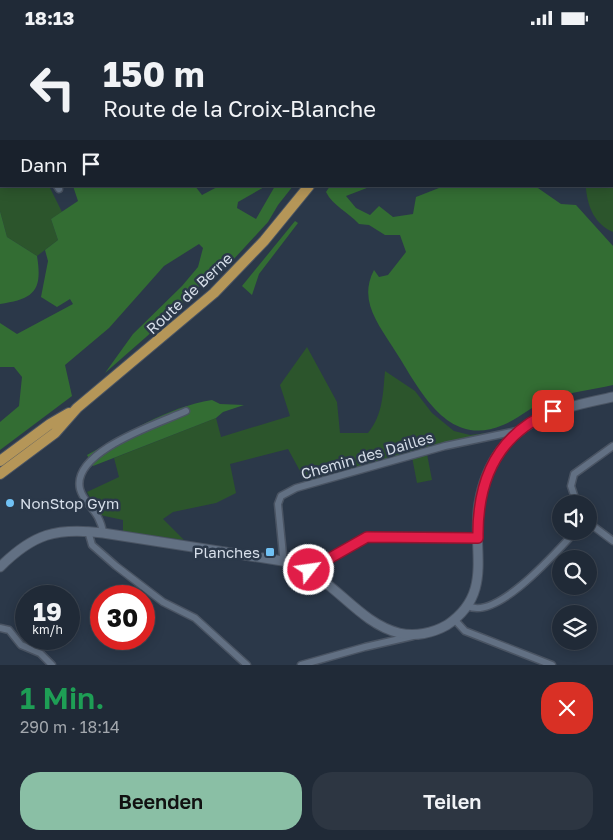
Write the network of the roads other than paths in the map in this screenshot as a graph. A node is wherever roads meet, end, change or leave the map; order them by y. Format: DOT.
graph roads {
  1 [pos="308,187"];
  2 [pos="613,397"];
  3 [pos="77,408"];
  4 [pos="186,411"];
  5 [pos="521,429"];
  6 [pos="613,446"];
  7 [pos="0,461"];
  8 [pos="0,474"];
  9 [pos="574,495"];
  10 [pos="597,529"];
  11 [pos="88,531"];
  12 [pos="103,533"];
  13 [pos="478,538"];
  14 [pos="567,540"];
  15 [pos="613,541"];
  16 [pos="283,555"];
  17 [pos="0,567"];
  18 [pos="309,570"];
  19 [pos="468,606"];
  20 [pos="454,619"];
  21 [pos="0,628"];
  22 [pos="419,634"];
  23 [pos="52,665"];
  24 [pos="247,665"];
  25 [pos="302,665"];
  26 [pos="552,665"];
  1 -- 3 [label="main road, Route de Berne"];
  2 -- 5 [label="street"];
  3 -- 7 [label="main road, Route de Berne"];
  3 -- 8 [label="main road, Route de Berne"];
  4 -- 12 [label="street"];
  5 -- 13 [label="street"];
  5 -- 16 [label="street, Chemin des Dailles"];
  6 -- 9 [label="street"];
  10 -- 15 [label="street"];
  11 -- 12 [label="street"];
  11 -- 17 [label="street"];
  11 -- 24 [label="street"];
  12 -- 18 [label="street"];
  13 -- 18 [label="street"];
  13 -- 19 [label="street"];
  14 -- 19 [label="street"];
  18 -- 22 [label="street"];
  19 -- 20 [label="street"];
  20 -- 22 [label="street"];
  20 -- 26 [label="street"];
  21 -- 23 [label="street"];
  22 -- 25 [label="street"];
}
